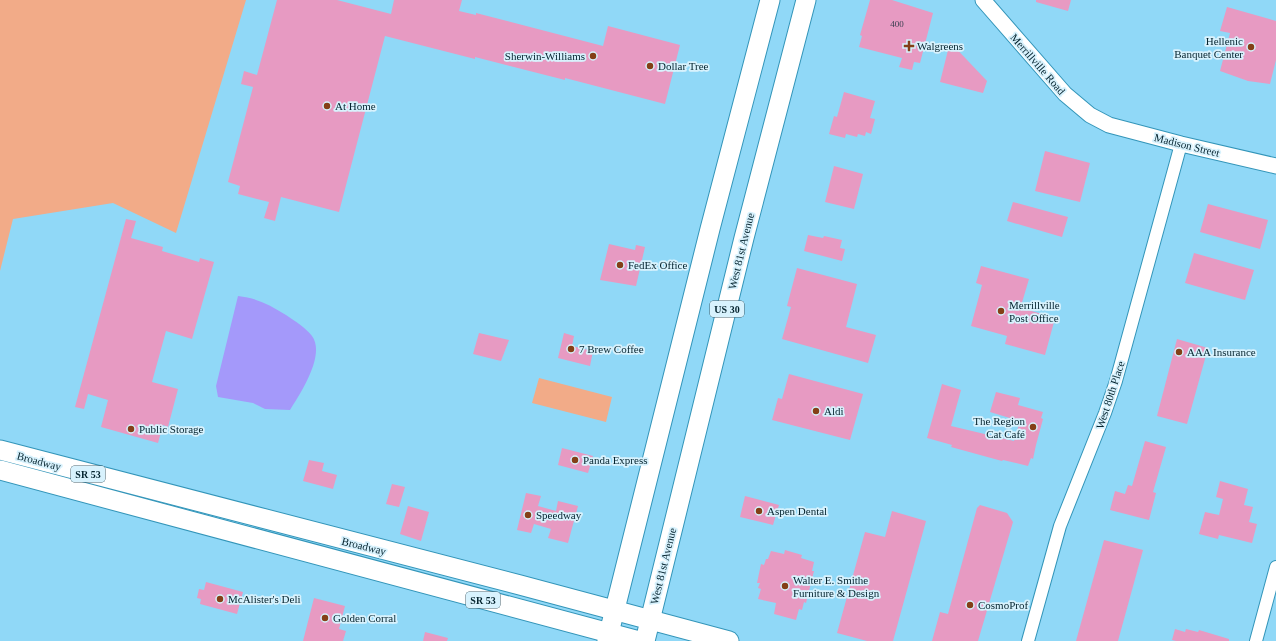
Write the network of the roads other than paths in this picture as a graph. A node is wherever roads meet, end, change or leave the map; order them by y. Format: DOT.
graph roads {
  1 [pos="770,0"];
  2 [pos="806,0"];
  3 [pos="987,2"];
  4 [pos="1099,120"];
  5 [pos="1181,144"];
  6 [pos="1276,166"];
  7 [pos="0,450"];
  8 [pos="0,470"];
  9 [pos="1276,567"];
  10 [pos="615,611"];
  11 [pos="650,620"];
  12 [pos="608,637"];
  13 [pos="639,641"];
  14 [pos="644,641"];
  15 [pos="729,641"];
  16 [pos="1028,641"];
  17 [pos="1256,641"];
  1 -- 10 [label="main road"];
  2 -- 11 [label="main road, West 81st Avenue / US 30"];
  3 -- 4 [label="street, Merrillville Road"];
  4 -- 5 [label="street, Madison Street"];
  5 -- 6 [label="street, Madison Street"];
  5 -- 16 [label="street, West 80th Place"];
  7 -- 10 [label="main road, Broadway / SR 53"];
  8 -- 12 [label="main road, Broadway / SR 53"];
  9 -- 17 [label="street"];
  10 -- 11 [label="main road, Broadway / SR 53"];
  10 -- 12 [label="main road"];
  11 -- 14 [label="main road, US 30"];
  11 -- 15 [label="main road, Broadway / SR 53"];
  12 -- 13 [label="main road, Broadway / SR 53"];
}
